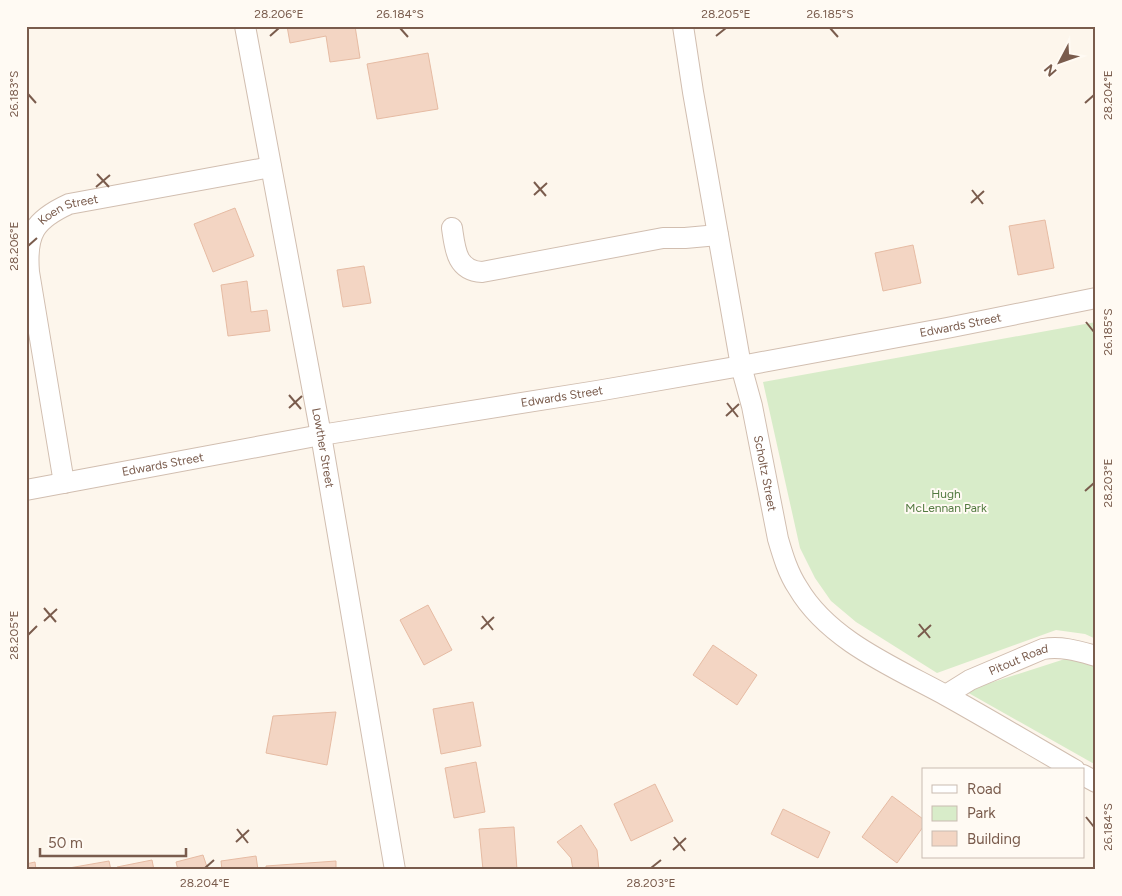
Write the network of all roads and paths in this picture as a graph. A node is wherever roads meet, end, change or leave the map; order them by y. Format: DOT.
graph roads {
  1 [pos="245,26"];
  2 [pos="683,26"];
  3 [pos="271,167"];
  4 [pos="452,228"];
  5 [pos="718,235"];
  6 [pos="1096,298"];
  7 [pos="741,366"];
  8 [pos="321,436"];
  9 [pos="64,483"];
  10 [pos="26,490"];
  11 [pos="1096,656"];
  12 [pos="946,695"];
  13 [pos="1072,768"];
  14 [pos="1084,776"];
  15 [pos="1096,782"];
  16 [pos="395,870"];
  1 -- 3 [label="street, Lowther Street"];
  2 -- 5 [label="street, Scholtz Street"];
  3 -- 8 [label="street, Lowther Street"];
  3 -- 9 [label="street, Koen Street"];
  4 -- 5 [label="street"];
  5 -- 7 [label="street, Scholtz Street"];
  6 -- 7 [label="street, Edwards Street"];
  7 -- 8 [label="street, Edwards Street"];
  7 -- 12 [label="street, Scholtz Street"];
  8 -- 9 [label="street, Edwards Street"];
  8 -- 16 [label="street, Lowther Street"];
  9 -- 10 [label="street, Edwards Street"];
  11 -- 12 [label="street, Pitout Road"];
  12 -- 13 [label="street, Scholtz Street"];
  14 -- 15 [label="street"];
}
